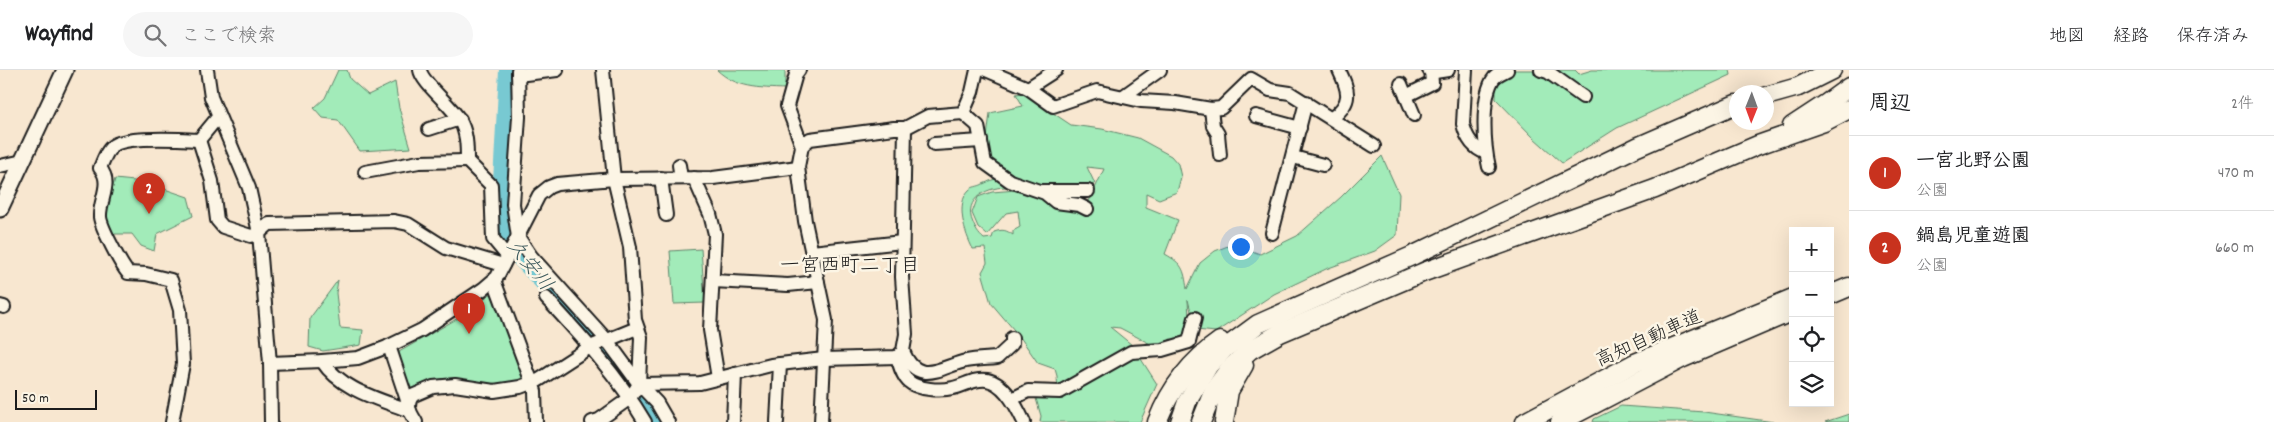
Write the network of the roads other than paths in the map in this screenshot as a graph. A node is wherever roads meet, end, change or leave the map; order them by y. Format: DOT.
graph roads {
  1 [pos="65,70"];
  2 [pos="207,70"];
  3 [pos="420,70"];
  4 [pos="557,70"];
  5 [pos="604,70"];
  6 [pos="799,70"];
  7 [pos="977,70"];
  8 [pos="986,70"];
  9 [pos="1056,70"];
  10 [pos="1160,70"];
  11 [pos="1339,70"];
  12 [pos="1430,70"];
  13 [pos="1448,70"];
  14 [pos="1466,70"];
  15 [pos="1507,70"];
  16 [pos="1541,70"];
  17 [pos="1810,70"];
  18 [pos="1832,70"];
  19 [pos="518,72"];
  20 [pos="1249,75"];
  21 [pos="1849,87"];
  22 [pos="1028,88"];
  23 [pos="1774,90"];
  24 [pos="1774,92"];
  25 [pos="1124,97"];
  26 [pos="1583,97"];
  27 [pos="1306,102"];
  28 [pos="1729,107"];
  29 [pos="1210,109"];
  30 [pos="1848,110"];
  31 [pos="962,112"];
  32 [pos="1256,116"];
  33 [pos="1414,116"];
  34 [pos="218,117"];
  35 [pos="1332,118"];
  36 [pos="460,119"];
  37 [pos="905,128"];
  38 [pos="1300,128"];
  39 [pos="429,129"];
  40 [pos="199,140"];
  41 [pos="981,141"];
  42 [pos="934,144"];
  43 [pos="1758,145"];
  44 [pos="802,146"];
  45 [pos="1374,146"];
  46 [pos="1486,153"];
  47 [pos="1220,155"];
  48 [pos="1293,157"];
  49 [pos="23,161"];
  50 [pos="467,161"];
  51 [pos="679,165"];
  52 [pos="1322,165"];
  53 [pos="0,166"];
  54 [pos="798,167"];
  55 [pos="1488,167"];
  56 [pos="365,172"];
  57 [pos="661,178"];
  58 [pos="688,178"];
  59 [pos="614,179"];
  60 [pos="1042,191"];
  61 [pos="1088,191"];
  62 [pos="0,209"];
  63 [pos="1087,210"];
  64 [pos="666,215"];
  65 [pos="259,233"];
  66 [pos="1272,233"];
  67 [pos="518,237"];
  68 [pos="902,242"];
  69 [pos="812,252"];
  70 [pos="506,261"];
  71 [pos="1849,276"];
  72 [pos="494,280"];
  73 [pos="713,281"];
  74 [pos="818,282"];
  75 [pos="1834,282"];
  76 [pos="1849,287"];
  77 [pos="1834,293"];
  78 [pos="546,298"];
  79 [pos="1789,300"];
  80 [pos="1296,306"];
  81 [pos="1789,313"];
  82 [pos="1195,318"];
  83 [pos="1304,323"];
  84 [pos="637,328"];
  85 [pos="1012,338"];
  86 [pos="606,339"];
  87 [pos="389,346"];
  88 [pos="590,346"];
  89 [pos="900,354"];
  90 [pos="824,359"];
  91 [pos="322,362"];
  92 [pos="270,363"];
  93 [pos="1635,363"];
  94 [pos="780,364"];
  95 [pos="735,374"];
  96 [pos="718,378"];
  97 [pos="532,383"];
  98 [pos="639,384"];
  99 [pos="630,398"];
  100 [pos="1012,399"];
  101 [pos="411,412"];
  102 [pos="597,421"];
  103 [pos="172,422"];
  104 [pos="271,422"];
  105 [pos="536,422"];
  106 [pos="645,422"];
  107 [pos="668,422"];
  108 [pos="733,422"];
  109 [pos="777,422"];
  110 [pos="821,422"];
  111 [pos="1024,422"];
  112 [pos="1157,422"];
  113 [pos="1180,422"];
  114 [pos="1201,422"];
  115 [pos="1224,422"];
  116 [pos="1512,422"];
  117 [pos="1525,422"];
  118 [pos="1560,422"];
  1 -- 49 [label="main road"];
  2 -- 34 [label="street"];
  3 -- 36 [label="street"];
  4 -- 19 [label="street"];
  5 -- 59 [label="street"];
  6 -- 44 [label="street"];
  7 -- 31 [label="street"];
  8 -- 22 [label="street"];
  9 -- 22 [label="street"];
  10 -- 25 [label="street"];
  11 -- 35 [label="street"];
  12 -- 13 [label="street"];
  12 -- 33 [label="street"];
  14 -- 46 [label="street"];
  15 -- 46 [label="street"];
  16 -- 26 [label="street"];
  17 -- 23 [label="highway"];
  18 -- 24 [label="highway"];
  19 -- 67 [label="street"];
  20 -- 27 [label="street"];
  20 -- 29 [label="street"];
  21 -- 43 [label="highway"];
  22 -- 25 [label="street"];
  25 -- 29 [label="street"];
  27 -- 35 [label="street"];
  27 -- 38 [label="street"];
  28 -- 80 [label="highway"];
  29 -- 47 [label="street"];
  30 -- 43 [label="highway"];
  31 -- 37 [label="street"];
  31 -- 41 [label="street"];
  32 -- 38 [label="street"];
  34 -- 40 [label="street"];
  34 -- 65 [label="street"];
  35 -- 45 [label="street"];
  36 -- 39 [label="street"];
  36 -- 50 [label="street"];
  37 -- 44 [label="street"];
  37 -- 68 [label="street"];
  38 -- 48 [label="street"];
  40 -- 65 [label="street"];
  40 -- 103 [label="street"];
  41 -- 42 [label="street"];
  41 -- 60 [label="street"];
  43 -- 83 [label="highway"];
  44 -- 54 [label="street"];
  46 -- 55 [label="street"];
  48 -- 52 [label="street"];
  48 -- 66 [label="street"];
  49 -- 53 [label="street"];
  49 -- 62 [label="main road"];
  50 -- 56 [label="street"];
  50 -- 70 [label="street"];
  51 -- 58 [label="street"];
  54 -- 58 [label="street"];
  54 -- 69 [label="street"];
  57 -- 58 [label="street"];
  57 -- 59 [label="street"];
  57 -- 64 [label="street"];
  58 -- 73 [label="street"];
  59 -- 67 [label="street"];
  59 -- 84 [label="street"];
  60 -- 61 [label="street"];
  60 -- 63 [label="street"];
  65 -- 70 [label="street"];
  65 -- 92 [label="street"];
  67 -- 70 [label="street"];
  67 -- 86 [label="street"];
  68 -- 69 [label="street"];
  68 -- 89 [label="street"];
  69 -- 74 [label="street"];
  70 -- 72 [label="street"];
  71 -- 75 [label="highway"];
  72 -- 87 [label="street"];
  72 -- 97 [label="street"];
  73 -- 74 [label="street"];
  73 -- 96 [label="street"];
  74 -- 90 [label="street"];
  76 -- 77 [label="highway"];
  78 -- 88 [label="street"];
  79 -- 93 [label="highway, 高知自動車道"];
  80 -- 112 [label="highway"];
  80 -- 113 [label="highway"];
  81 -- 118 [label="highway, 高知自動車道"];
  82 -- 100 [label="street"];
  83 -- 114 [label="highway"];
  83 -- 115 [label="highway"];
  84 -- 86 [label="street"];
  84 -- 98 [label="street"];
  85 -- 89 [label="street"];
  86 -- 88 [label="street"];
  86 -- 98 [label="street"];
  87 -- 91 [label="street"];
  87 -- 101 [label="street"];
  88 -- 97 [label="street"];
  88 -- 99 [label="street"];
  89 -- 90 [label="street"];
  89 -- 100 [label="street"];
  90 -- 94 [label="street"];
  90 -- 110 [label="street"];
  91 -- 92 [label="street"];
  91 -- 101 [label="street"];
  92 -- 104 [label="street"];
  93 -- 116 [label="highway"];
  93 -- 117 [label="highway, 高知自動車道"];
  94 -- 95 [label="street"];
  94 -- 109 [label="street"];
  95 -- 96 [label="street"];
  95 -- 108 [label="street"];
  96 -- 98 [label="street"];
  97 -- 101 [label="street"];
  97 -- 105 [label="street"];
  98 -- 99 [label="street"];
  98 -- 107 [label="street"];
  99 -- 102 [label="street"];
  99 -- 106 [label="street"];
  100 -- 111 [label="street"];
}
